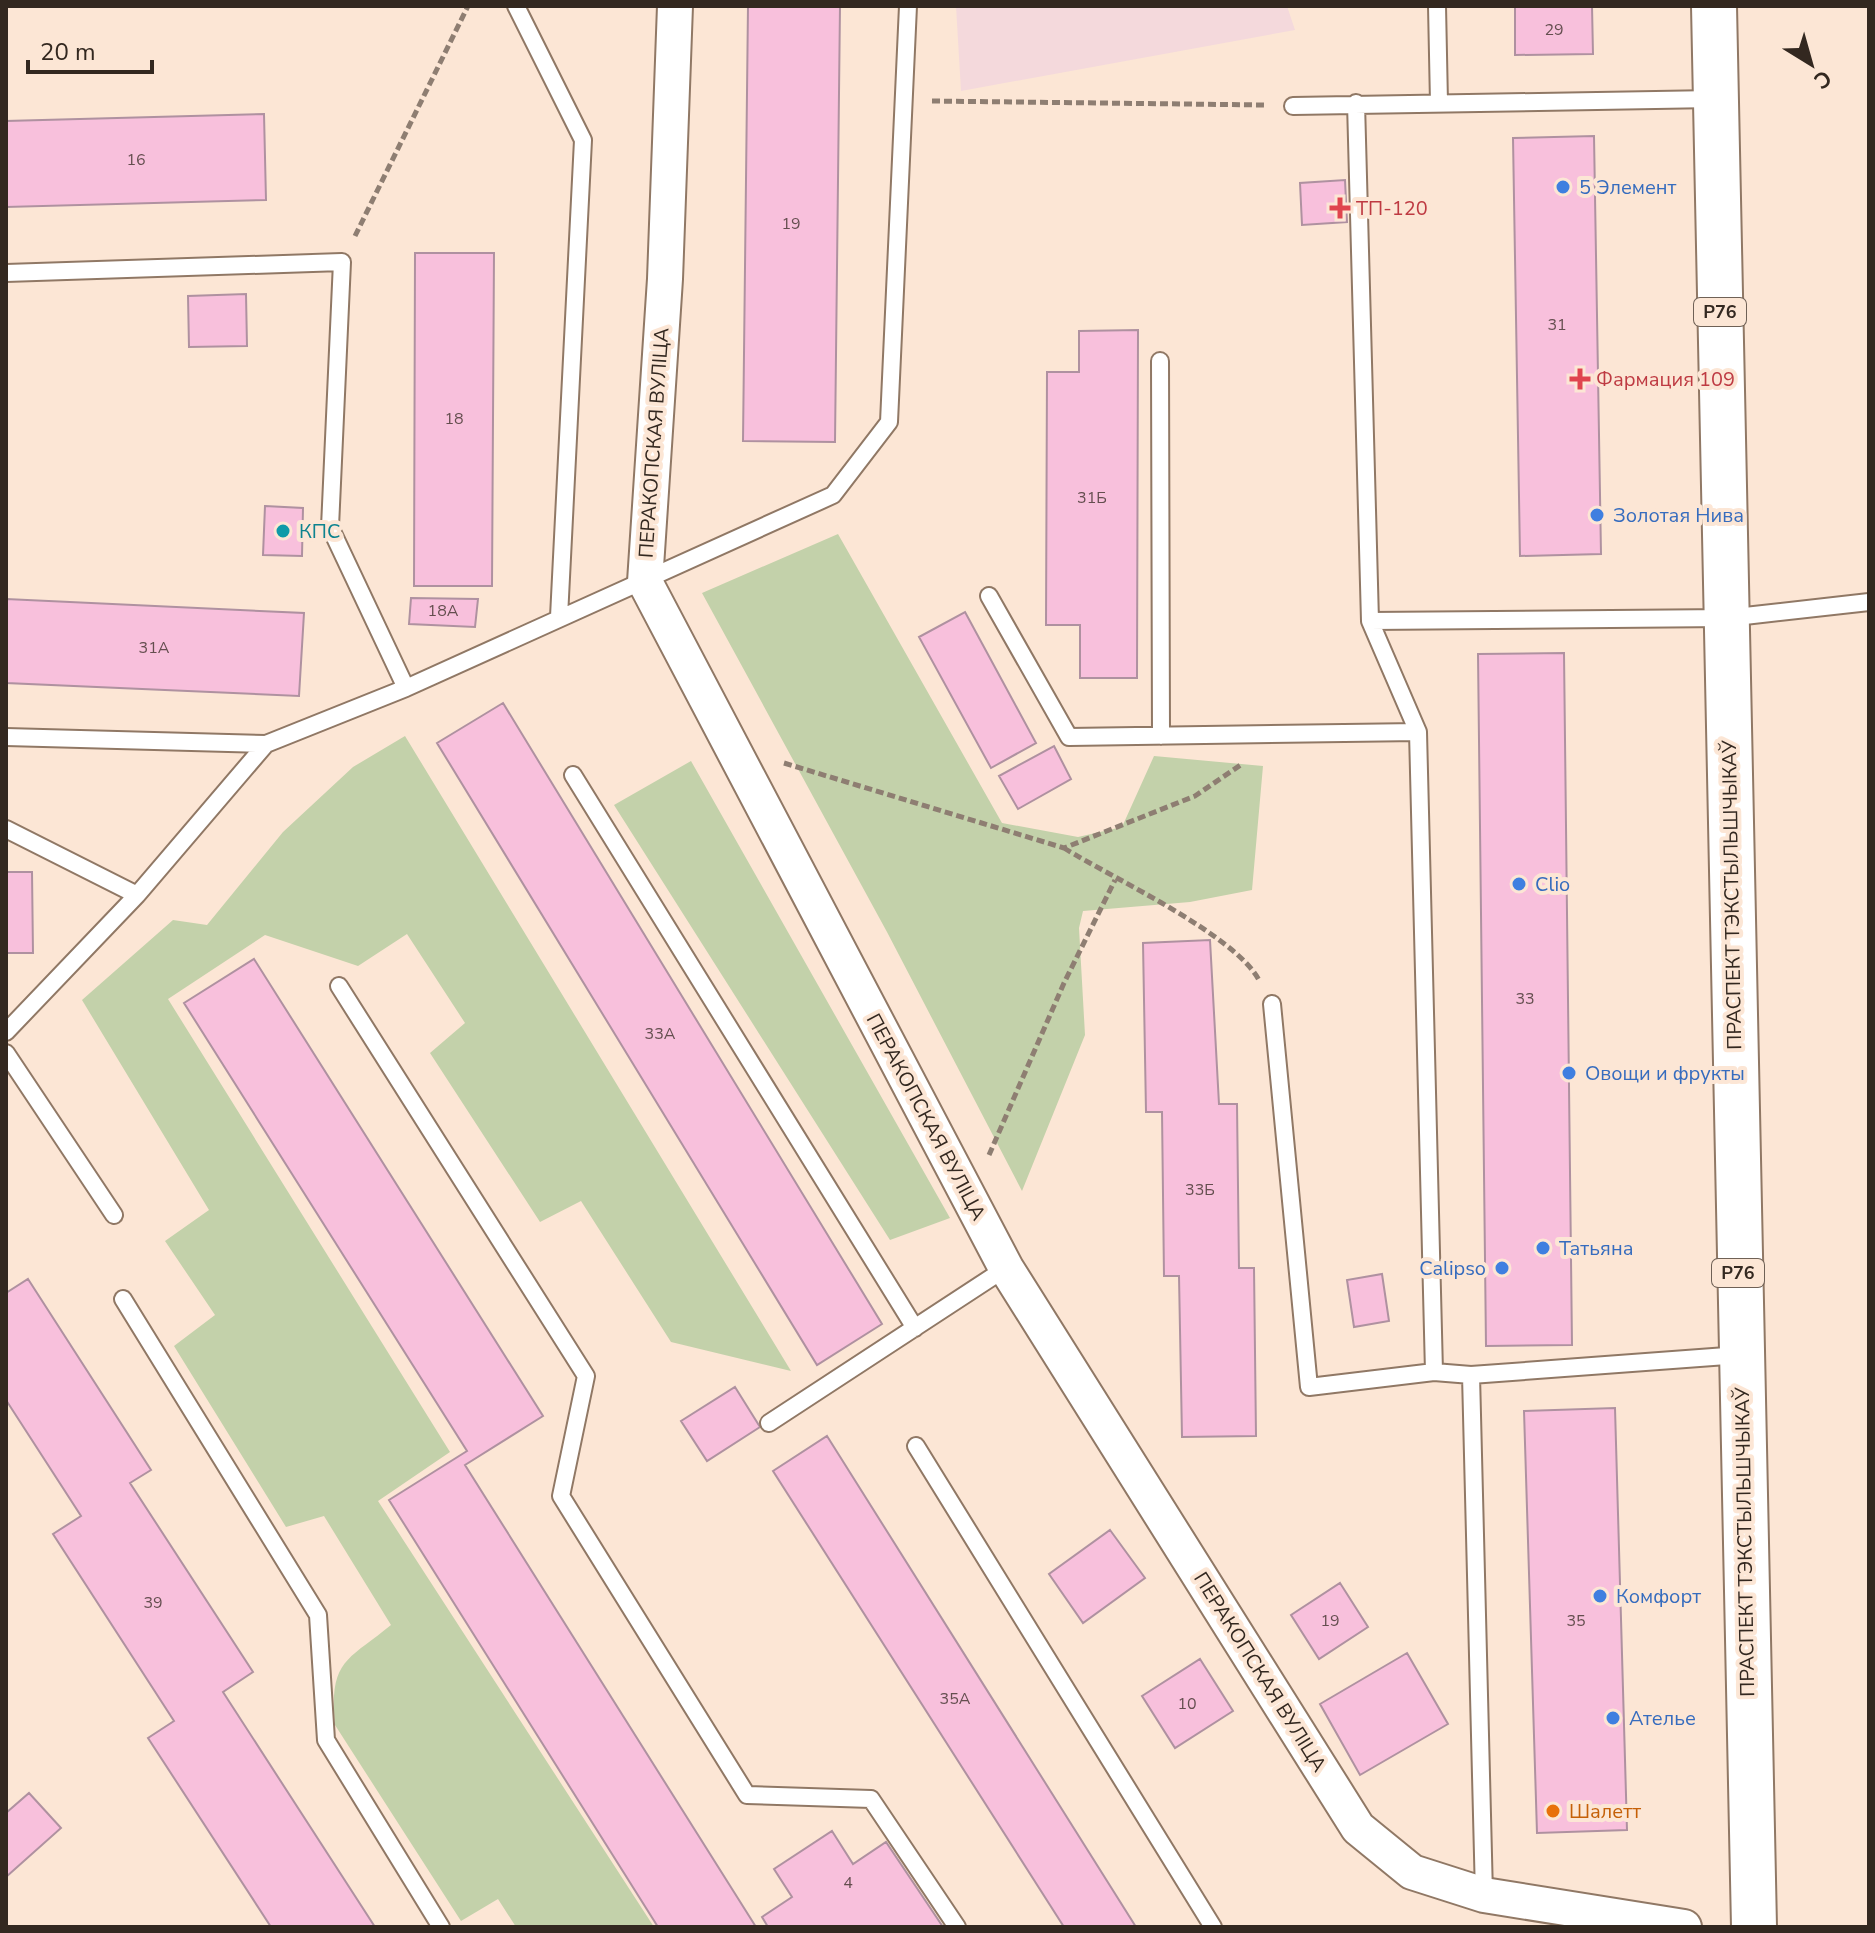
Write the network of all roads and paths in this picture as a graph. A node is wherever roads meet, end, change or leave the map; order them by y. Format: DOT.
graph roads {
  1 [pos="468,6"];
  2 [pos="516,6"];
  3 [pos="675,6"];
  4 [pos="908,6"];
  5 [pos="1437,6"];
  6 [pos="1714,6"];
  7 [pos="1715,99"];
  8 [pos="903,100"];
  9 [pos="1356,103"];
  10 [pos="1439,103"];
  11 [pos="1293,106"];
  12 [pos="342,262"];
  13 [pos="6,273"];
  14 [pos="1160,361"];
  15 [pos="645,582"];
  16 [pos="989,596"];
  17 [pos="1869,602"];
  18 [pos="559,617"];
  19 [pos="1727,618"];
  20 [pos="1370,621"];
  21 [pos="406,688"];
  22 [pos="1418,732"];
  23 [pos="1285,734"];
  24 [pos="1161,736"];
  25 [pos="6,737"];
  26 [pos="266,744"];
  27 [pos="730,747"];
  28 [pos="573,775"];
  29 [pos="6,829"];
  30 [pos="1064,848"];
  31 [pos="1115,880"];
  32 [pos="137,895"];
  33 [pos="339,986"];
  34 [pos="1272,1004"];
  35 [pos="6,1032"];
  36 [pos="6,1053"];
  37 [pos="970,1200"];
  38 [pos="114,1215"];
  39 [pos="1006,1268"];
  40 [pos="123,1299"];
  41 [pos="915,1328"];
  42 [pos="1740,1355"];
  43 [pos="1434,1372"];
  44 [pos="1471,1375"];
  45 [pos="769,1423"];
  46 [pos="916,1446"];
  47 [pos="1484,1895"];
  48 [pos="441,1927"];
  49 [pos="957,1927"];
  50 [pos="1213,1927"];
  51 [pos="1684,1927"];
  52 [pos="1754,1927"];
  1 -- 12 [label="path"];
  2 -- 18 [label="lane"];
  3 -- 15 [label="street, ПЕРАКОПСКАЯ ВУЛІЦА"];
  4 -- 8 [label="lane"];
  5 -- 10 [label="lane"];
  6 -- 7 [label="main road, ПРАСПЕКТ ТЭКСТЫЛЬШЧЫКАЎ / Р76"];
  7 -- 10 [label="lane"];
  7 -- 19 [label="main road, ПРАСПЕКТ ТЭКСТЫЛЬШЧЫКАЎ / Р76"];
  8 -- 11 [label="path"];
  8 -- 15 [label="lane"];
  9 -- 10 [label="lane"];
  9 -- 11 [label="lane"];
  9 -- 20 [label="lane"];
  12 -- 13 [label="lane"];
  12 -- 21 [label="lane"];
  14 -- 24 [label="lane"];
  15 -- 18 [label="lane"];
  15 -- 27 [label="street, ПЕРАКОПСКАЯ ВУЛІЦА"];
  16 -- 24 [label="lane"];
  17 -- 19 [label="lane"];
  18 -- 21 [label="lane"];
  19 -- 20 [label="lane"];
  19 -- 42 [label="main road, ПРАСПЕКТ ТЭКСТЫЛЬШЧЫКАЎ / Р76"];
  20 -- 22 [label="lane"];
  21 -- 26 [label="lane"];
  22 -- 23 [label="lane"];
  22 -- 43 [label="lane"];
  23 -- 24 [label="lane"];
  23 -- 30 [label="path"];
  25 -- 26 [label="lane"];
  26 -- 32 [label="lane"];
  27 -- 30 [label="path"];
  27 -- 37 [label="street, ПЕРАКОПСКАЯ ВУЛІЦА"];
  28 -- 41 [label="lane"];
  29 -- 32 [label="lane"];
  30 -- 31 [label="path"];
  31 -- 34 [label="path"];
  31 -- 37 [label="path"];
  32 -- 35 [label="lane"];
  33 -- 49 [label="lane"];
  34 -- 43 [label="lane"];
  36 -- 38 [label="lane"];
  37 -- 39 [label="street, ПЕРАКОПСКАЯ ВУЛІЦА"];
  39 -- 41 [label="lane"];
  39 -- 47 [label="street, ПЕРАКОПСКАЯ ВУЛІЦА"];
  40 -- 48 [label="lane"];
  41 -- 45 [label="lane"];
  42 -- 44 [label="lane"];
  42 -- 52 [label="main road, ПРАСПЕКТ ТЭКСТЫЛЬШЧЫКАЎ / Р76"];
  43 -- 44 [label="lane"];
  44 -- 47 [label="lane"];
  46 -- 50 [label="lane"];
  47 -- 51 [label="street, ПЕРАКОПСКАЯ ВУЛІЦА"];
}
